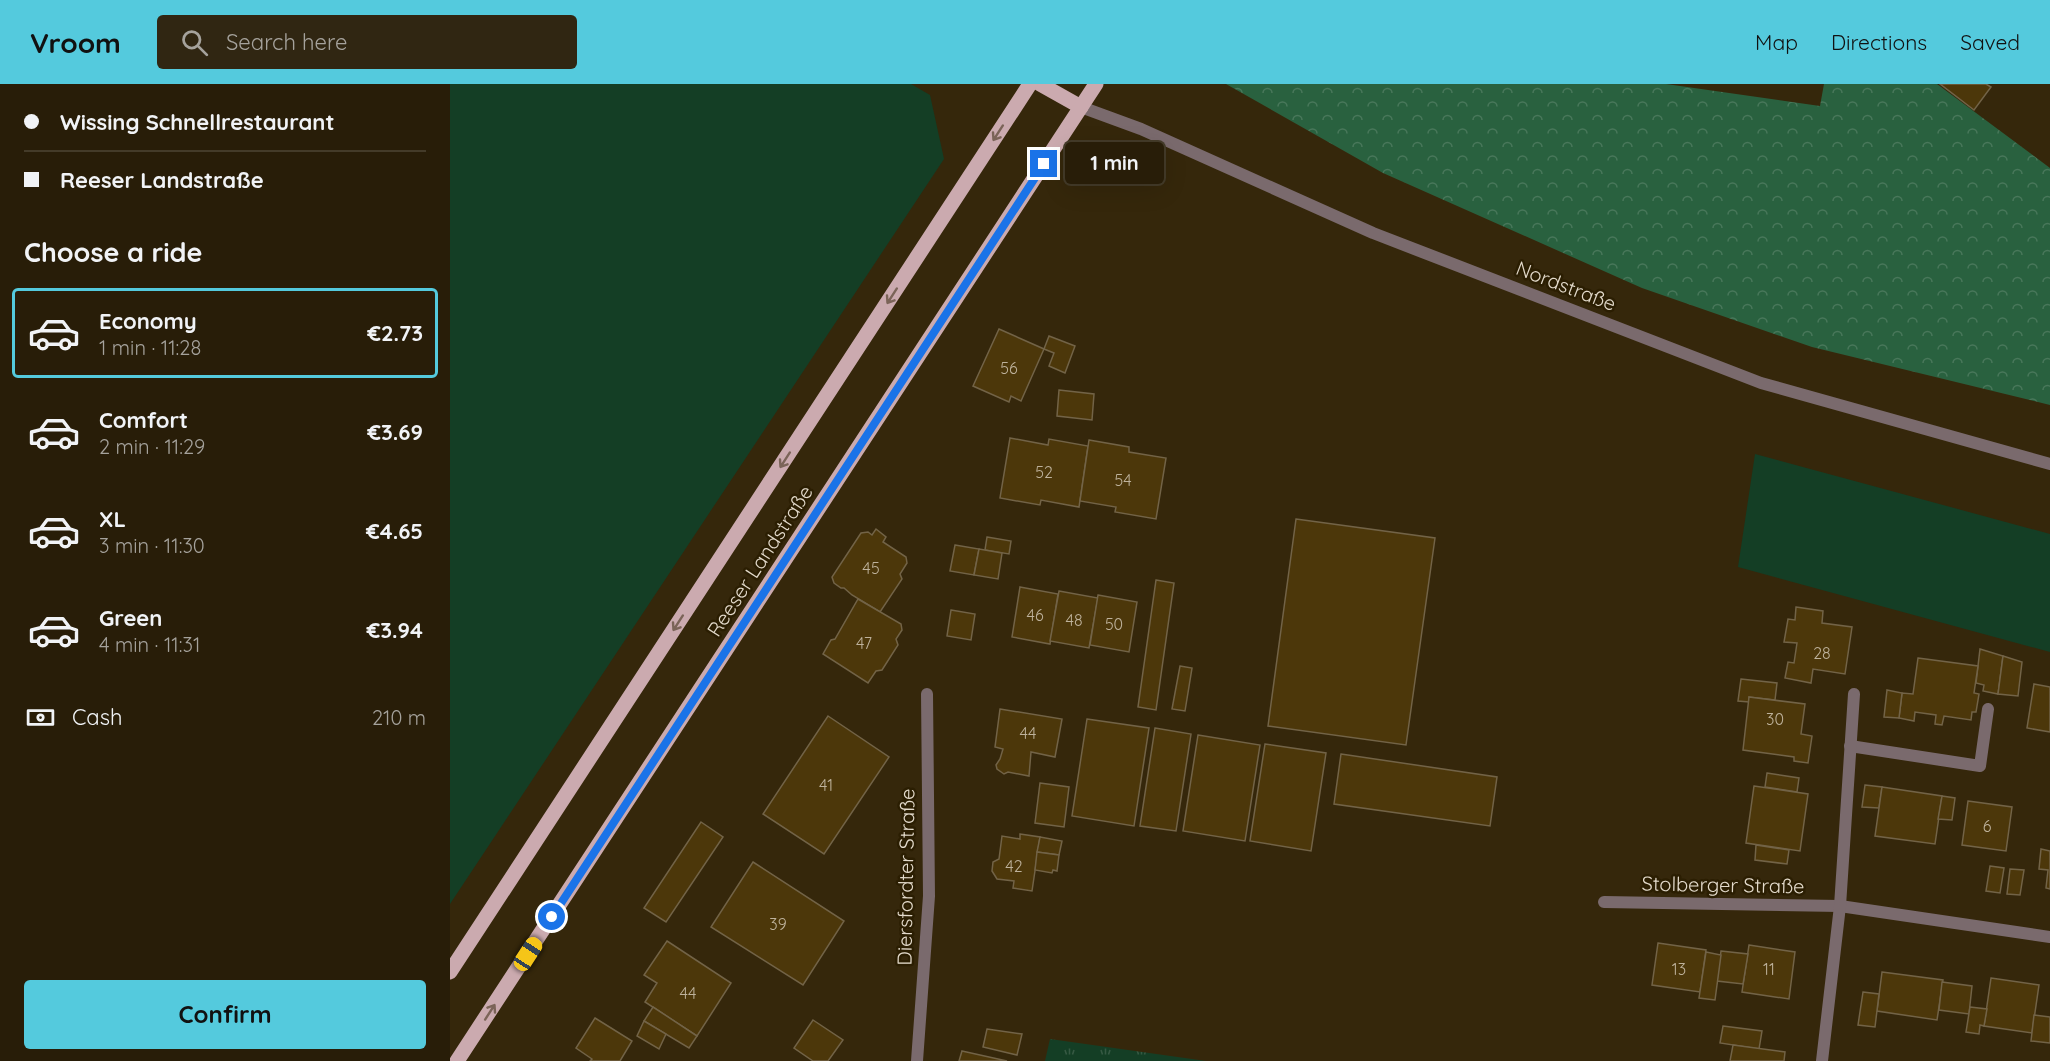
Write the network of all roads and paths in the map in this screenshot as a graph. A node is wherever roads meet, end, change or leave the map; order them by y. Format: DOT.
graph roads {
  1 [pos="1030,84"];
  2 [pos="1040,84"];
  3 [pos="1096,84"];
  4 [pos="1081,107"];
  5 [pos="2050,464"];
  6 [pos="927,694"];
  7 [pos="1854,694"];
  8 [pos="1988,709"];
  9 [pos="1850,746"];
  10 [pos="1604,902"];
  11 [pos="1840,906"];
  12 [pos="2050,937"];
  13 [pos="450,972"];
  14 [pos="457,1061"];
  15 [pos="917,1061"];
  16 [pos="1822,1061"];
  1 -- 13 [label="main road, Reeser Landstraße, one-way"];
  2 -- 4 [label="main road"];
  3 -- 4 [label="main road, Reeser Landstraße"];
  4 -- 5 [label="street, Nordstraße"];
  14 -- 4 [label="main road, Reeser Landstraße, one-way"];
  6 -- 15 [label="street, Diersfordter Straße"];
  7 -- 9 [label="street"];
  8 -- 9 [label="street"];
  9 -- 11 [label="street"];
  10 -- 11 [label="street, Stolberger Straße"];
  11 -- 12 [label="street, Stolberger Straße"];
  11 -- 16 [label="street"];
}
